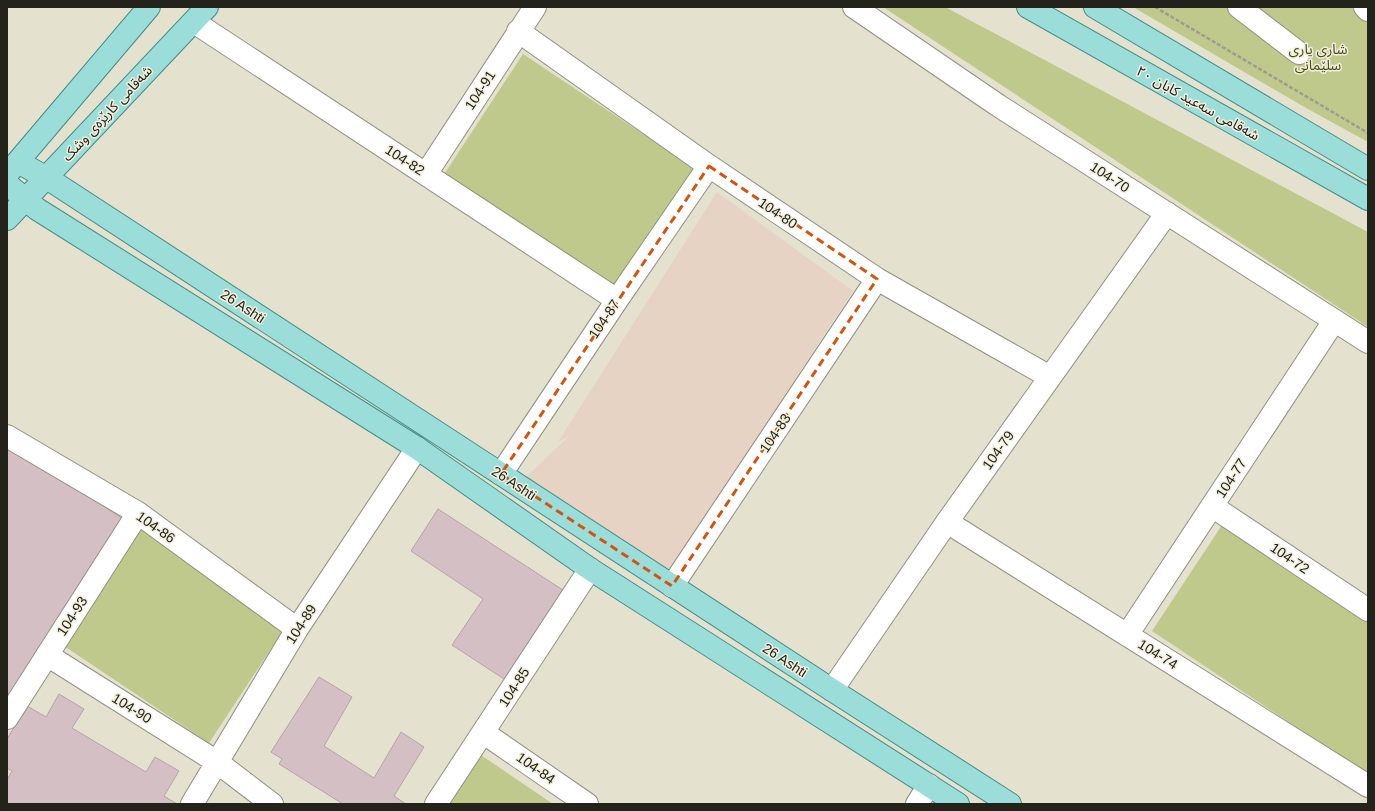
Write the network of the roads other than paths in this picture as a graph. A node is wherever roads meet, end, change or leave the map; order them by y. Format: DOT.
graph roads {
  1 [pos="149,7"];
  2 [pos="535,7"];
  3 [pos="854,7"];
  4 [pos="1028,7"];
  5 [pos="1095,7"];
  6 [pos="1239,7"];
  7 [pos="1365,7"];
  8 [pos="1368,10"];
  9 [pos="200,14"];
  10 [pos="518,31"];
  11 [pos="1299,53"];
  12 [pos="10,164"];
  13 [pos="709,166"];
  14 [pos="1368,169"];
  15 [pos="426,174"];
  16 [pos="47,178"];
  17 [pos="7,184"];
  18 [pos="25,200"];
  19 [pos="1368,200"];
  20 [pos="1167,213"];
  21 [pos="7,219"];
  22 [pos="877,279"];
  23 [pos="617,300"];
  24 [pos="1334,320"];
  25 [pos="1368,342"];
  26 [pos="1050,377"];
  27 [pos="7,436"];
  28 [pos="417,448"];
  29 [pos="501,474"];
  30 [pos="1212,506"];
  31 [pos="138,513"];
  32 [pos="947,522"];
  33 [pos="590,569"];
  34 [pos="672,586"];
  35 [pos="1368,610"];
  36 [pos="297,629"];
  37 [pos="1127,635"];
  38 [pos="47,655"];
  39 [pos="832,690"];
  40 [pos="7,718"];
  41 [pos="484,733"];
  42 [pos="217,762"];
  43 [pos="929,785"];
  44 [pos="1368,786"];
  45 [pos="192,804"];
  46 [pos="272,804"];
  47 [pos="436,804"];
  48 [pos="587,804"];
  49 [pos="917,804"];
  50 [pos="958,804"];
  51 [pos="1010,804"];
  1 -- 12 [label="main road"];
  2 -- 10 [label="street, 104-91"];
  3 -- 20 [label="street, 104-70"];
  4 -- 19 [label="main road, شەقامی سەعید کابان ٢٠"];
  5 -- 14 [label="main road, شەقامی سەعید کابان ٢٠"];
  6 -- 11 [label="street"];
  7 -- 8 [label="street"];
  9 -- 15 [label="street, 104-82"];
  9 -- 16 [label="main road, شەقامی کارێزەی وشک"];
  10 -- 13 [label="street, 104-80"];
  10 -- 15 [label="street, 104-91"];
  12 -- 16 [label="main road, 26 Ashti"];
  13 -- 22 [label="street, 104-80"];
  13 -- 23 [label="street, 104-87"];
  15 -- 23 [label="street, 104-82"];
  16 -- 18 [label="main road, شەقامی کارێزەی وشک"];
  16 -- 29 [label="main road, 26 Ashti"];
  17 -- 18 [label="main road, 26 Ashti"];
  18 -- 21 [label="main road, شەقامی کارێزەی وشک"];
  18 -- 28 [label="main road, 26 Ashti"];
  20 -- 24 [label="street, 104-70"];
  20 -- 26 [label="street, 104-79"];
  22 -- 26 [label="street, 104-80"];
  22 -- 34 [label="street, 104-83"];
  23 -- 29 [label="street, 104-87"];
  24 -- 25 [label="street, 104-70"];
  24 -- 30 [label="street, 104-77"];
  26 -- 32 [label="street, 104-79"];
  27 -- 31 [label="street, 104-86"];
  28 -- 33 [label="main road, 26 Ashti"];
  28 -- 36 [label="street, 104-89"];
  29 -- 34 [label="main road, 26 Ashti"];
  30 -- 35 [label="street, 104-72"];
  30 -- 37 [label="street, 104-77"];
  31 -- 36 [label="street, 104-86"];
  31 -- 38 [label="street, 104-93"];
  32 -- 37 [label="street, 104-74"];
  32 -- 39 [label="street, 104-79"];
  33 -- 41 [label="street, 104-85"];
  33 -- 43 [label="main road, 26 Ashti"];
  34 -- 39 [label="main road, 26 Ashti"];
  36 -- 42 [label="street, 104-89"];
  37 -- 44 [label="street, 104-74"];
  38 -- 40 [label="street, 104-93"];
  38 -- 42 [label="street, 104-90"];
  39 -- 51 [label="main road, 26 Ashti"];
  41 -- 47 [label="street, 104-85"];
  41 -- 48 [label="street, 104-84"];
  42 -- 45 [label="street, 104-89"];
  42 -- 46 [label="street, 104-90"];
  43 -- 49 [label="street"];
  43 -- 50 [label="main road, 26 Ashti"];
}
